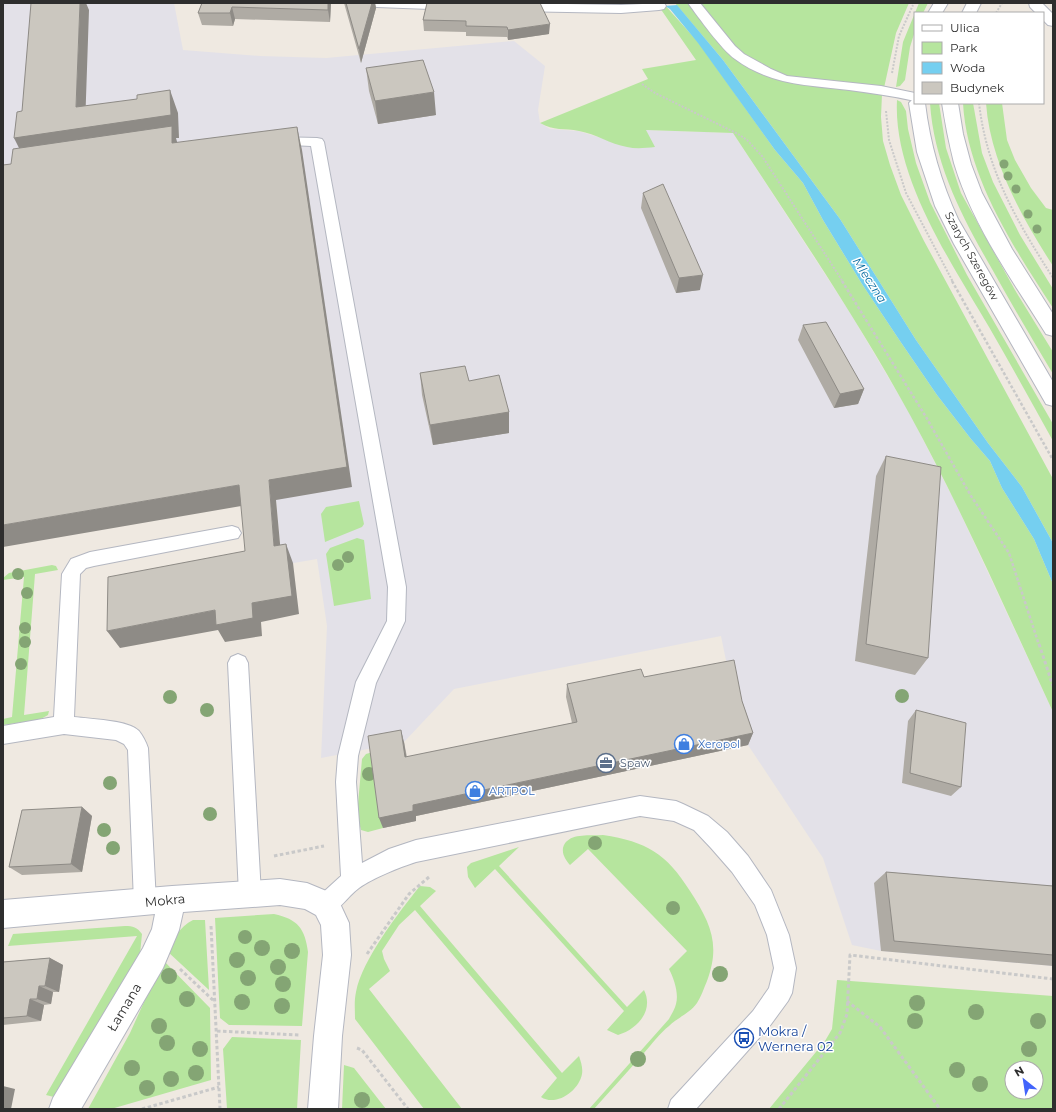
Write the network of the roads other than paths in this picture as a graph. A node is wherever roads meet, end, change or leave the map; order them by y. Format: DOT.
graph roads {
  1 [pos="377,3"];
  2 [pos="694,3"];
  3 [pos="941,3"];
  4 [pos="974,3"];
  5 [pos="1035,4"];
  6 [pos="472,6"];
  7 [pos="659,6"];
  8 [pos="503,7"];
  9 [pos="936,12"];
  10 [pos="970,12"];
  11 [pos="1043,12"];
  12 [pos="1044,13"];
  13 [pos="1053,22"];
  14 [pos="914,97"];
  15 [pos="917,104"];
  16 [pos="950,104"];
  17 [pos="265,140"];
  18 [pos="1053,329"];
  19 [pos="1053,399"];
  20 [pos="232,533"];
  21 [pos="238,662"];
  22 [pos="64,725"];
  23 [pos="3,735"];
  24 [pos="352,880"];
  25 [pos="250,894"];
  26 [pos="172,899"];
  27 [pos="145,902"];
  28 [pos="326,905"];
  29 [pos="3,914"];
  30 [pos="64,1109"];
  31 [pos="323,1109"];
  32 [pos="680,1109"];
  1 -- 6 [label="main road"];
  2 -- 14 [label="lane"];
  3 -- 9 [label="main road"];
  4 -- 10 [label="main road"];
  5 -- 11 [label="main road"];
  7 -- 8 [label="main road"];
  12 -- 13 [label="main road"];
  15 -- 19 [label="main road, Szarych Szeregów"];
  16 -- 18 [label="main road"];
  17 -- 24 [label="lane"];
  20 -- 22 [label="lane"];
  21 -- 25 [label="lane"];
  22 -- 23 [label="lane"];
  22 -- 27 [label="lane"];
  24 -- 28 [label="lane"];
  24 -- 32 [label="lane"];
  25 -- 26 [label="main road, Mokra"];
  25 -- 28 [label="main road, Mokra"];
  26 -- 27 [label="main road, Mokra"];
  26 -- 30 [label="main road, Łamana"];
  27 -- 29 [label="main road, Mokra"];
  28 -- 31 [label="main road"];
}
